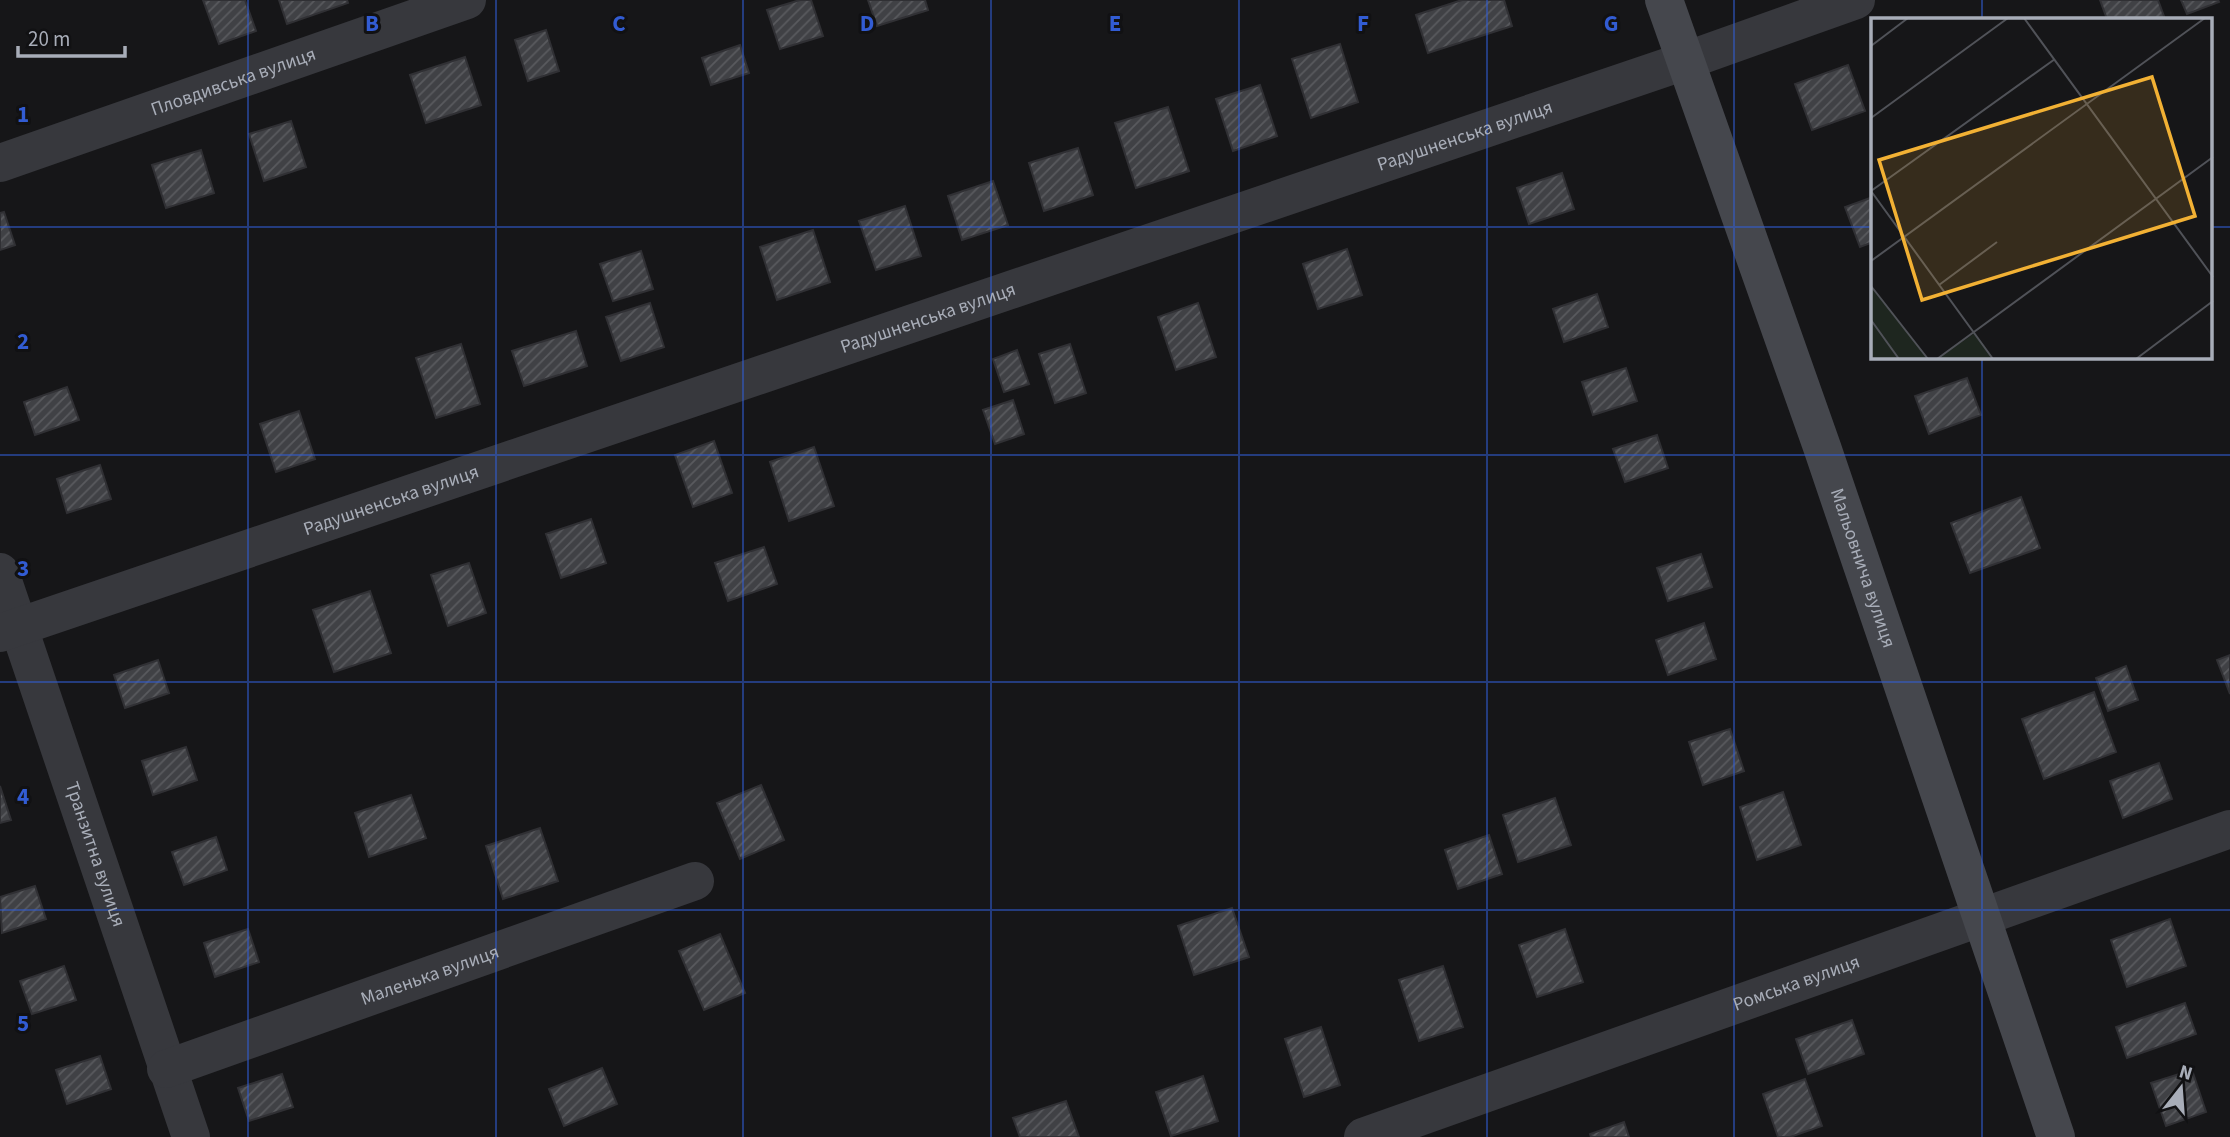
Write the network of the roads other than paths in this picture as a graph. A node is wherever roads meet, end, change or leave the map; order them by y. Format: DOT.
graph roads {
  1 [pos="467,0"];
  2 [pos="1664,0"];
  3 [pos="1856,0"];
  4 [pos="1685,61"];
  5 [pos="0,163"];
  6 [pos="0,572"];
  7 [pos="10,630"];
  8 [pos="2230,829"];
  9 [pos="695,881"];
  10 [pos="1984,918"];
  11 [pos="166,1069"];
  12 [pos="191,1137"];
  13 [pos="1363,1137"];
  14 [pos="2056,1137"];
  1 -- 5 [label="street, Пловдивська вулиця"];
  2 -- 4 [label="street, Мальовнича вулиця"];
  3 -- 4 [label="street, Радушненська вулиця"];
  4 -- 7 [label="street, Радушненська вулиця"];
  4 -- 10 [label="street, Мальовнича вулиця"];
  6 -- 7 [label="street, Транзитна вулиця"];
  7 -- 11 [label="street, Транзитна вулиця"];
  8 -- 10 [label="street, Ромська вулиця"];
  9 -- 11 [label="street, Маленька вулиця"];
  10 -- 13 [label="street, Ромська вулиця"];
  10 -- 14 [label="street, Мальовнича вулиця"];
  11 -- 12 [label="street, Транзитна вулиця"];
}
